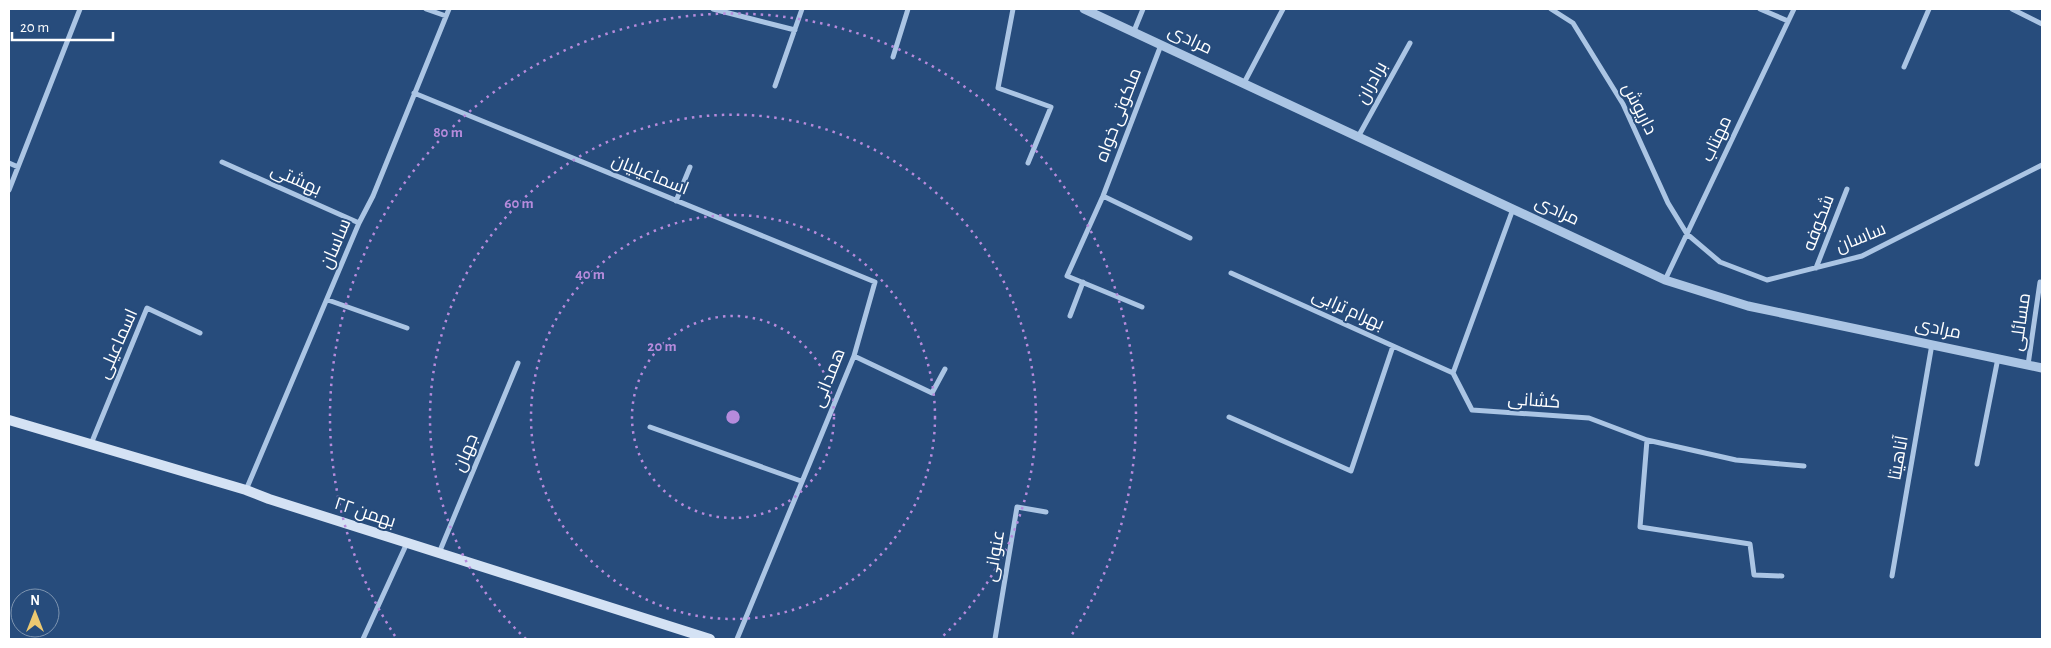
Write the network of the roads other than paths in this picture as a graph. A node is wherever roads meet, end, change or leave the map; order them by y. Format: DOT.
graph roads {
  1 [pos="80,9"];
  2 [pos="426,9"];
  3 [pos="449,9"];
  4 [pos="713,9"];
  5 [pos="802,9"];
  6 [pos="908,9"];
  7 [pos="1013,9"];
  8 [pos="1084,9"];
  9 [pos="1143,9"];
  10 [pos="1283,9"];
  11 [pos="1551,9"];
  12 [pos="1760,9"];
  13 [pos="1794,9"];
  14 [pos="1929,9"];
  15 [pos="2012,9"];
  16 [pos="446,16"];
  17 [pos="1788,21"];
  18 [pos="2042,24"];
  19 [pos="794,30"];
  20 [pos="1134,31"];
  21 [pos="1410,43"];
  22 [pos="1161,45"];
  23 [pos="893,56"];
  24 [pos="1904,67"];
  25 [pos="1244,83"];
  26 [pos="775,86"];
  27 [pos="414,94"];
  28 [pos="1358,136"];
  29 [pos="222,162"];
  30 [pos="9,163"];
  31 [pos="1028,163"];
  32 [pos="2042,165"];
  33 [pos="18,167"];
  34 [pos="690,167"];
  35 [pos="1847,188"];
  36 [pos="9,190"];
  37 [pos="1102,196"];
  38 [pos="676,201"];
  39 [pos="1513,209"];
  40 [pos="359,223"];
  41 [pos="1687,234"];
  42 [pos="1190,238"];
  43 [pos="1816,268"];
  44 [pos="1231,273"];
  45 [pos="1665,280"];
  46 [pos="875,282"];
  47 [pos="1083,282"];
  48 [pos="2040,282"];
  49 [pos="328,300"];
  50 [pos="1142,307"];
  51 [pos="1070,316"];
  52 [pos="407,328"];
  53 [pos="200,333"];
  54 [pos="1932,344"];
  55 [pos="1393,346"];
  56 [pos="854,356"];
  57 [pos="1998,358"];
  58 [pos="518,363"];
  59 [pos="2028,365"];
  60 [pos="2042,368"];
  61 [pos="945,369"];
  62 [pos="1453,373"];
  63 [pos="1229,417"];
  64 [pos="9,420"];
  65 [pos="650,427"];
  66 [pos="1648,440"];
  67 [pos="91,444"];
  68 [pos="1977,464"];
  69 [pos="1804,466"];
  70 [pos="801,481"];
  71 [pos="246,490"];
  72 [pos="1046,512"];
  73 [pos="407,543"];
  74 [pos="438,553"];
  75 [pos="1782,576"];
  76 [pos="1892,576"];
  77 [pos="363,639"];
  78 [pos="710,639"];
  79 [pos="737,639"];
  80 [pos="994,639"];
  1 -- 33 [label="street"];
  2 -- 16 [label="street"];
  3 -- 16 [label="street, ساسان"];
  4 -- 19 [label="street"];
  5 -- 19 [label="street"];
  6 -- 23 [label="street"];
  7 -- 31 [label="street"];
  8 -- 20 [label="street, مرادی"];
  9 -- 20 [label="street"];
  10 -- 25 [label="street"];
  11 -- 41 [label="street, داریوش"];
  12 -- 17 [label="street"];
  13 -- 17 [label="street, مهتاب"];
  14 -- 24 [label="street"];
  15 -- 18 [label="street"];
  16 -- 27 [label="street, ساسان"];
  17 -- 41 [label="street, مهتاب"];
  19 -- 26 [label="street"];
  20 -- 22 [label="street, مرادی"];
  21 -- 28 [label="street, برادران"];
  22 -- 25 [label="street, مرادی"];
  22 -- 37 [label="street, ملکوتی خواه"];
  25 -- 28 [label="street, مرادی"];
  27 -- 38 [label="street, اسماعیلیان"];
  27 -- 40 [label="street, ساسان"];
  28 -- 39 [label="street, مرادی"];
  29 -- 40 [label="street, بهشتی"];
  30 -- 33 [label="street"];
  32 -- 43 [label="street, ساسان"];
  33 -- 36 [label="street"];
  34 -- 38 [label="street"];
  35 -- 43 [label="street, شکوفه"];
  37 -- 42 [label="street"];
  37 -- 47 [label="street, ملکوتی خواه"];
  38 -- 46 [label="street, اسماعیلیان"];
  39 -- 45 [label="street, مرادی"];
  39 -- 62 [label="street"];
  40 -- 49 [label="street, ساسان"];
  41 -- 43 [label="street, ساسان"];
  41 -- 45 [label="street, مهتاب"];
  44 -- 55 [label="street, بهرام ترابی"];
  45 -- 54 [label="street, مرادی"];
  46 -- 56 [label="street, همدانی"];
  47 -- 50 [label="street, ملکوتی خواه"];
  47 -- 51 [label="street"];
  48 -- 59 [label="street, مسائلی"];
  49 -- 52 [label="street"];
  49 -- 71 [label="street, ساسان"];
  53 -- 67 [label="street, اسماعیلی"];
  54 -- 57 [label="street, مرادی"];
  54 -- 76 [label="street, آناهیتا"];
  55 -- 62 [label="street, بهرام ترابی"];
  55 -- 63 [label="street"];
  56 -- 61 [label="street"];
  56 -- 70 [label="street, همدانی"];
  57 -- 59 [label="street, مرادی"];
  57 -- 68 [label="street"];
  58 -- 74 [label="street, جهان"];
  59 -- 60 [label="street, مرادی"];
  62 -- 66 [label="street, کشانی"];
  64 -- 67 [label="main road, ۲۲ بهمن"];
  65 -- 70 [label="street"];
  66 -- 69 [label="street, کشانی"];
  66 -- 75 [label="street"];
  67 -- 71 [label="main road, ۲۲ بهمن"];
  70 -- 79 [label="street, همدانی"];
  71 -- 73 [label="main road, ۲۲ بهمن"];
  72 -- 80 [label="street, عنوانی"];
  73 -- 74 [label="main road, ۲۲ بهمن"];
  73 -- 77 [label="street"];
  74 -- 78 [label="main road, ۲۲ بهمن"];
}
